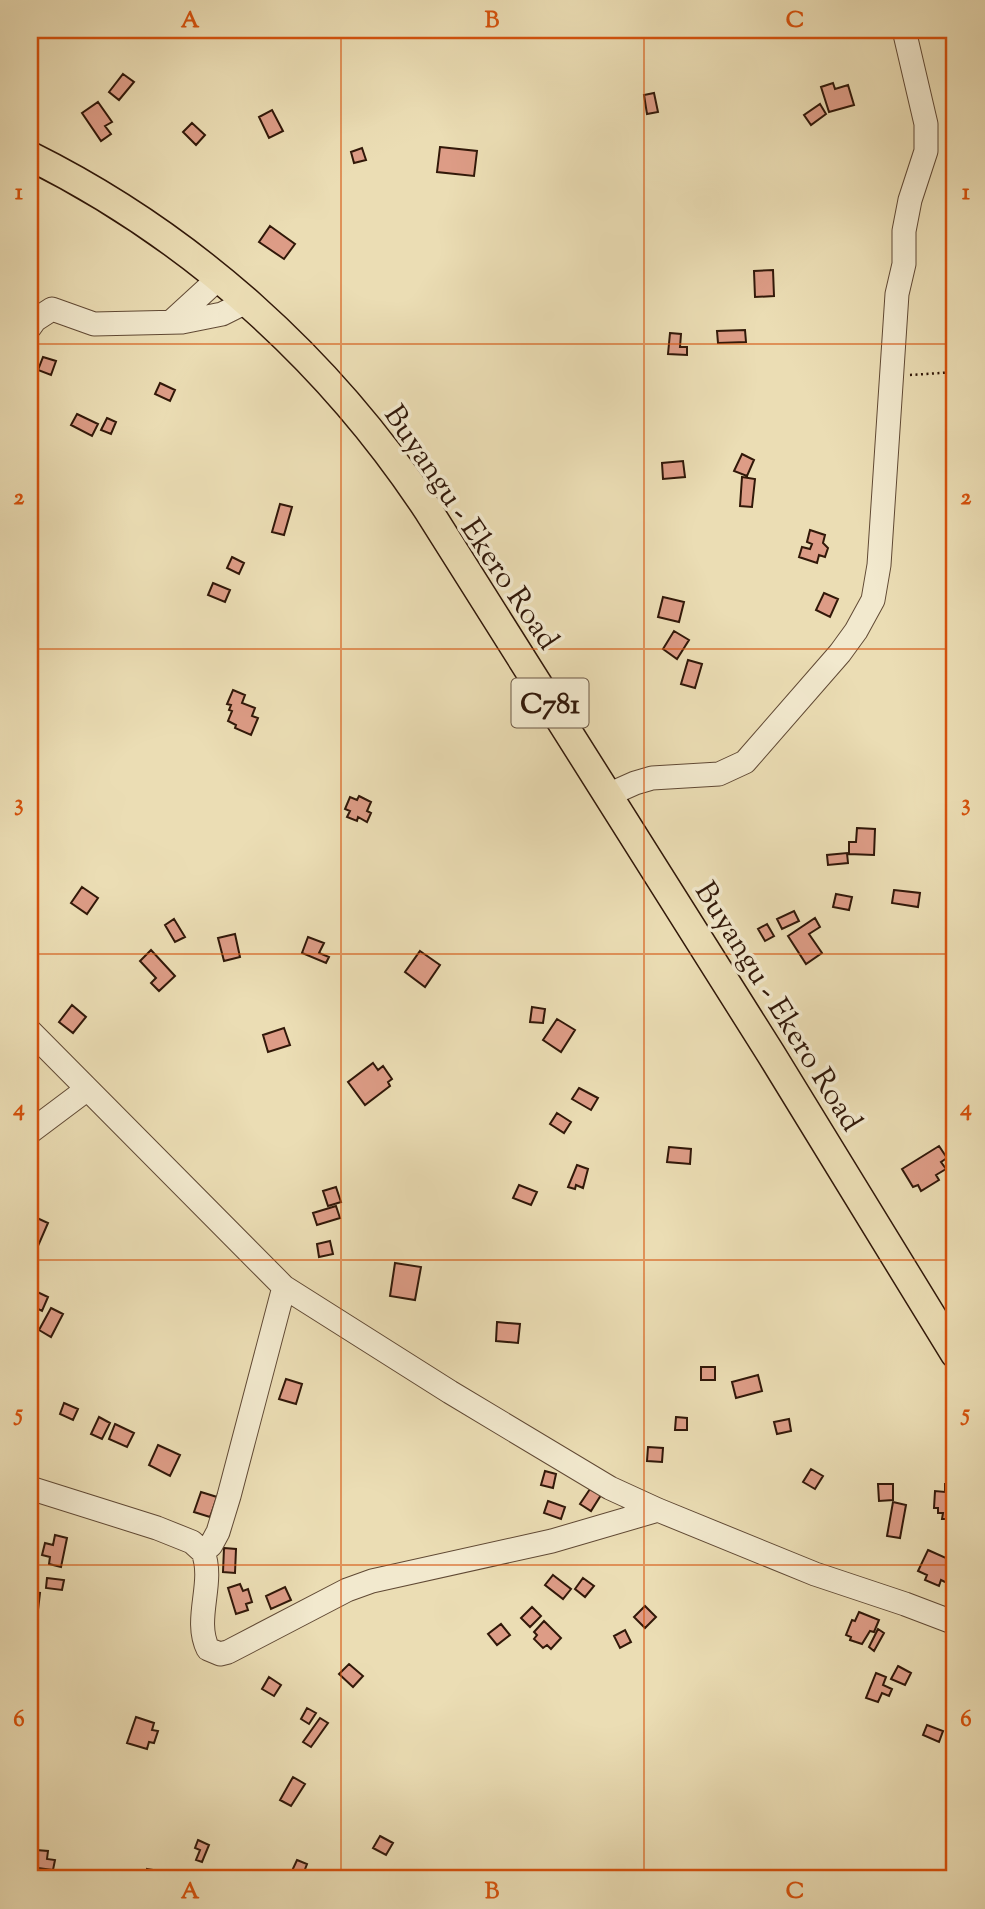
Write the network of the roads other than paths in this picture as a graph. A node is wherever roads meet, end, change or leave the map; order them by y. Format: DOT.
graph roads {
  1 [pos="904,30"];
  2 [pos="30,156"];
  3 [pos="219,278"];
  4 [pos="246,302"];
  5 [pos="171,322"];
  6 [pos="30,327"];
  7 [pos="608,795"];
  8 [pos="30,1031"];
  9 [pos="86,1090"];
  10 [pos="30,1132"];
  11 [pos="284,1287"];
  12 [pos="955,1354"];
  13 [pos="30,1488"];
  14 [pos="658,1510"];
  15 [pos="203,1552"];
  16 [pos="955,1623"];
  1 -- 7 [label="street"];
  2 -- 3 [label="main road, Buyangu - Ekero Road / C781"];
  3 -- 4 [label="main road, Buyangu - Ekero Road / C781"];
  3 -- 5 [label="street"];
  4 -- 5 [label="street"];
  4 -- 7 [label="main road, Buyangu - Ekero Road / C781"];
  5 -- 6 [label="street"];
  7 -- 12 [label="main road, Buyangu - Ekero Road / C781"];
  8 -- 9 [label="street"];
  9 -- 10 [label="street"];
  9 -- 11 [label="street"];
  11 -- 14 [label="street"];
  11 -- 15 [label="street"];
  13 -- 15 [label="street"];
  14 -- 15 [label="street"];
  14 -- 16 [label="street"];
}
